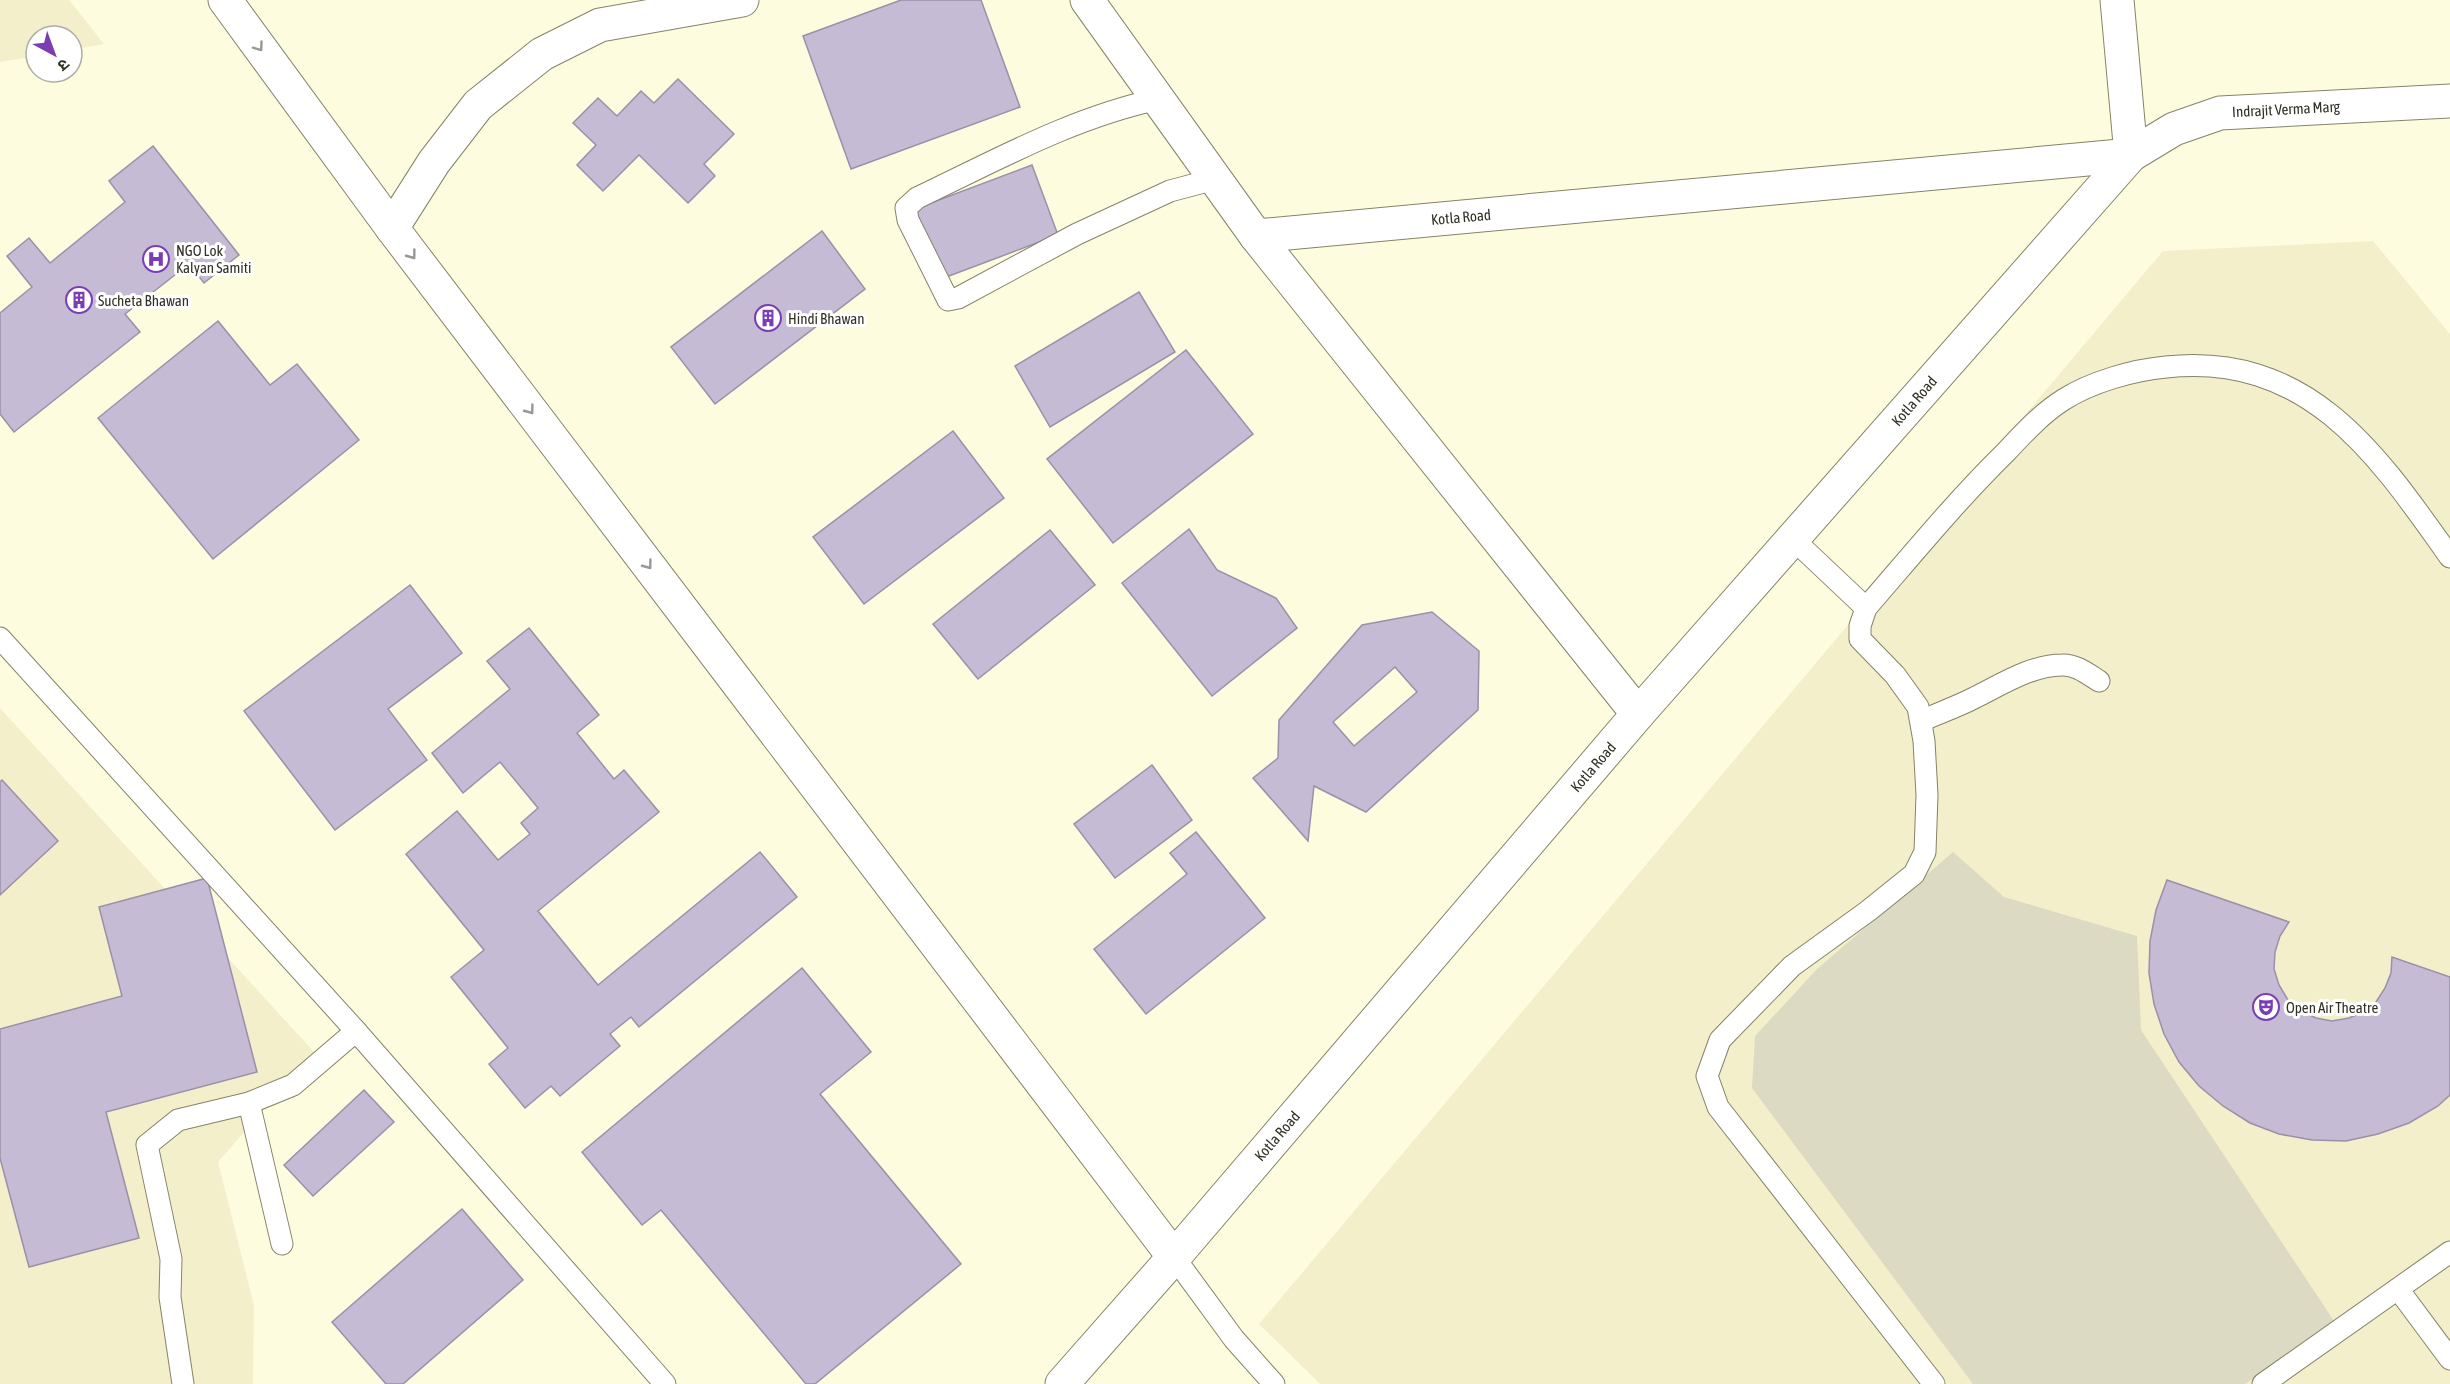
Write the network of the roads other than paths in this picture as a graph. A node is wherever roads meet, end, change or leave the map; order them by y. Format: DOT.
graph roads {
  1 [pos="225,0"];
  2 [pos="742,0"];
  3 [pos="1087,0"];
  4 [pos="2117,0"];
  5 [pos="1159,99"];
  6 [pos="2450,101"];
  7 [pos="2131,155"];
  8 [pos="1215,178"];
  9 [pos="392,228"];
  10 [pos="1256,236"];
  11 [pos="1793,539"];
  12 [pos="2450,557"];
  13 [pos="1866,608"];
  14 [pos="0,638"];
  15 [pos="2099,681"];
  16 [pos="1638,714"];
  17 [pos="1921,721"];
  18 [pos="356,1031"];
  19 [pos="249,1103"];
  20 [pos="282,1244"];
  21 [pos="2450,1252"];
  22 [pos="1174,1257"];
  23 [pos="2398,1289"];
  24 [pos="2450,1359"];
  25 [pos="183,1384"];
  26 [pos="666,1384"];
  27 [pos="1062,1384"];
  28 [pos="1274,1384"];
  29 [pos="1934,1384"];
  30 [pos="2263,1384"];
  1 -- 9 [label="street, one-way"];
  2 -- 9 [label="street"];
  3 -- 5 [label="street"];
  4 -- 7 [label="street"];
  5 -- 8 [label="street"];
  5 -- 8 [label="lane"];
  6 -- 7 [label="street, Indrajit Verma Marg"];
  7 -- 10 [label="street, Kotla Road"];
  7 -- 11 [label="street, Kotla Road"];
  8 -- 10 [label="street"];
  9 -- 22 [label="street, one-way"];
  10 -- 16 [label="street"];
  11 -- 13 [label="lane"];
  11 -- 16 [label="street, Kotla Road"];
  12 -- 13 [label="lane"];
  13 -- 17 [label="lane"];
  14 -- 18 [label="lane"];
  15 -- 17 [label="lane"];
  16 -- 22 [label="street, Kotla Road"];
  17 -- 29 [label="lane"];
  18 -- 19 [label="lane"];
  18 -- 26 [label="lane"];
  19 -- 20 [label="lane"];
  19 -- 25 [label="lane"];
  21 -- 23 [label="lane"];
  22 -- 27 [label="street, Kotla Road"];
  22 -- 28 [label="lane"];
  23 -- 24 [label="lane"];
  23 -- 30 [label="lane"];
}
